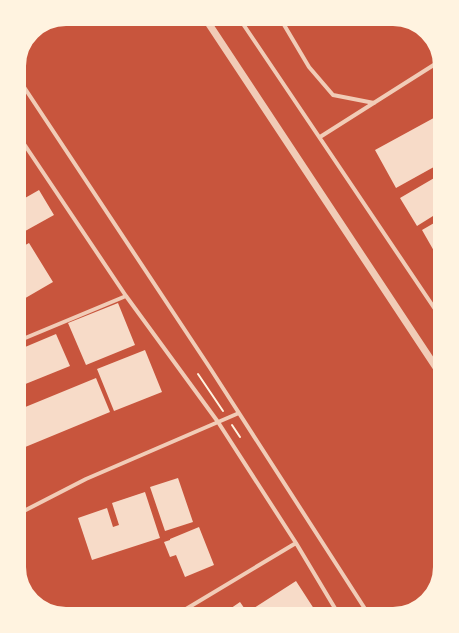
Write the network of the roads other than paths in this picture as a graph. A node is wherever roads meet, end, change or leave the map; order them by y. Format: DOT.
graph roads {
  1 [pos="210,25"];
  2 [pos="244,25"];
  3 [pos="284,25"];
  4 [pos="434,65"];
  5 [pos="25,89"];
  6 [pos="374,103"];
  7 [pos="320,137"];
  8 [pos="25,145"];
  9 [pos="126,296"];
  10 [pos="434,308"];
  11 [pos="25,338"];
  12 [pos="434,363"];
  13 [pos="239,413"];
  14 [pos="218,422"];
  15 [pos="25,510"];
  16 [pos="296,544"];
  17 [pos="188,608"];
  18 [pos="335,608"];
  19 [pos="364,608"];
  1 -- 12 [label="street"];
  2 -- 7 [label="street"];
  3 -- 6 [label="street"];
  4 -- 6 [label="street"];
  5 -- 13 [label="street"];
  6 -- 7 [label="street"];
  7 -- 10 [label="street"];
  8 -- 9 [label="street"];
  9 -- 11 [label="street"];
  9 -- 14 [label="street"];
  13 -- 14 [label="street"];
  13 -- 19 [label="street"];
  14 -- 15 [label="street"];
  14 -- 16 [label="street"];
  16 -- 17 [label="street"];
  16 -- 18 [label="street"];
}
